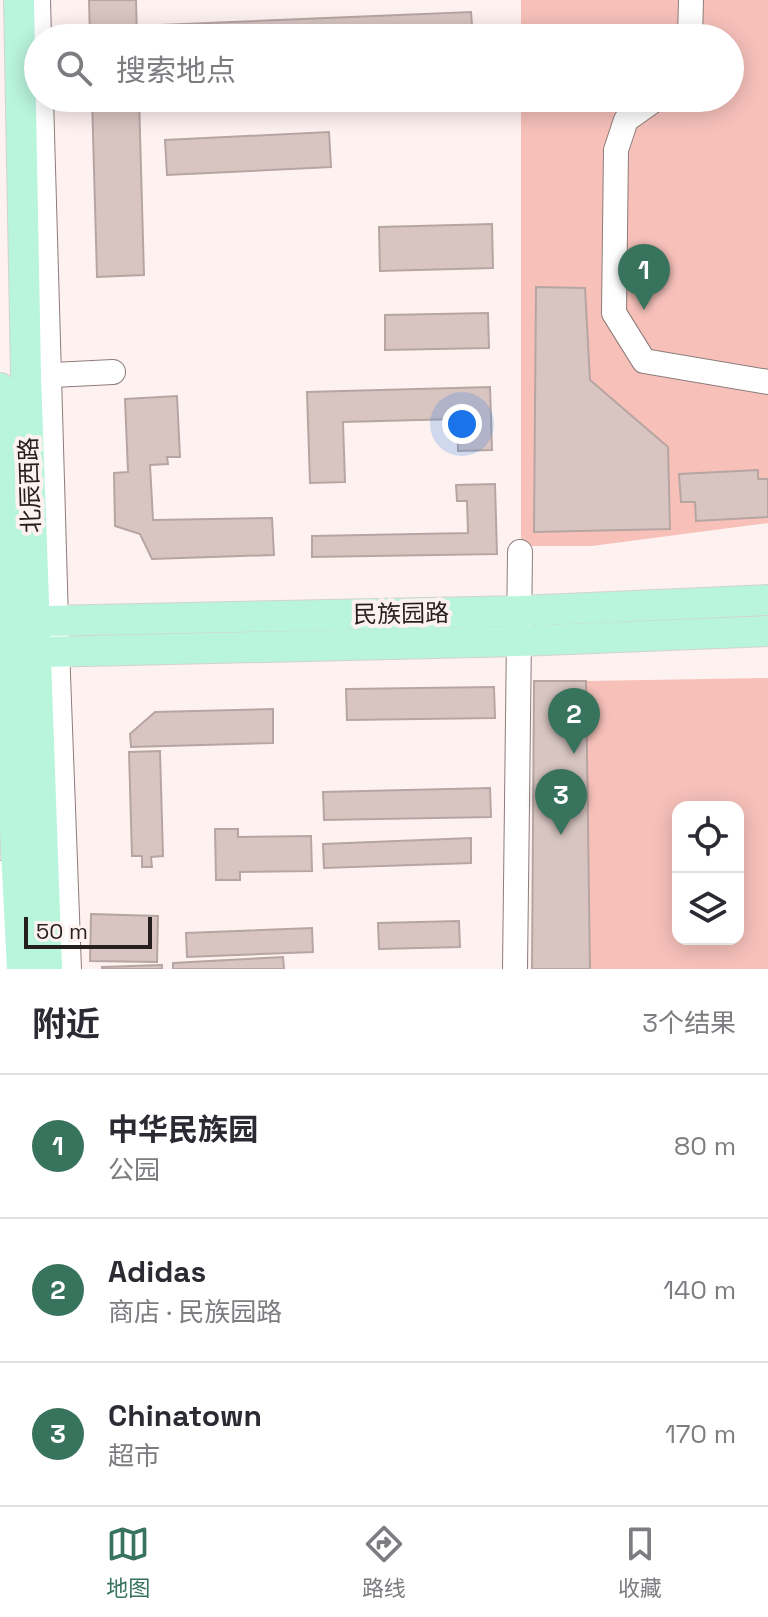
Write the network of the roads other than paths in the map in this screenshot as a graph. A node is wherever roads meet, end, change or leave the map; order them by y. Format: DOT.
graph roads {
  1 [pos="19,0"];
  2 [pos="25,0"];
  3 [pos="38,0"];
  4 [pos="691,0"];
  5 [pos="34,24"];
  6 [pos="39,24"];
  7 [pos="690,24"];
  8 [pos="40,112"];
  9 [pos="637,112"];
  10 [pos="113,372"];
  11 [pos="25,380"];
  12 [pos="768,382"];
  13 [pos="520,552"];
  14 [pos="768,600"];
  15 [pos="24,622"];
  16 [pos="520,626"];
  17 [pos="768,631"];
  18 [pos="25,652"];
  19 [pos="0,873"];
  20 [pos="4,969"];
  21 [pos="22,969"];
  22 [pos="47,969"];
  23 [pos="69,969"];
  24 [pos="515,969"];
  1 -- 11 [label="main road, 北辰西路"];
  2 -- 5 [label="main road"];
  3 -- 6 [label="street"];
  4 -- 7 [label="street"];
  8 -- 11 [label="street, 北辰西路"];
  9 -- 12 [label="street"];
  10 -- 11 [label="street"];
  11 -- 15 [label="main road, 北辰西路"];
  13 -- 16 [label="street"];
  14 -- 16 [label="main road, 民族园路"];
  15 -- 16 [label="main road, 民族园路"];
  15 -- 18 [label="main road, 北辰西路"];
  16 -- 17 [label="main road, 民族园路"];
  16 -- 18 [label="main road, 民族园路"];
  16 -- 24 [label="street"];
  18 -- 21 [label="main road, 北辰西路"];
  18 -- 22 [label="main road, 北辰西路"];
  18 -- 23 [label="street, 北辰西路"];
  19 -- 20 [label="street"];
}
